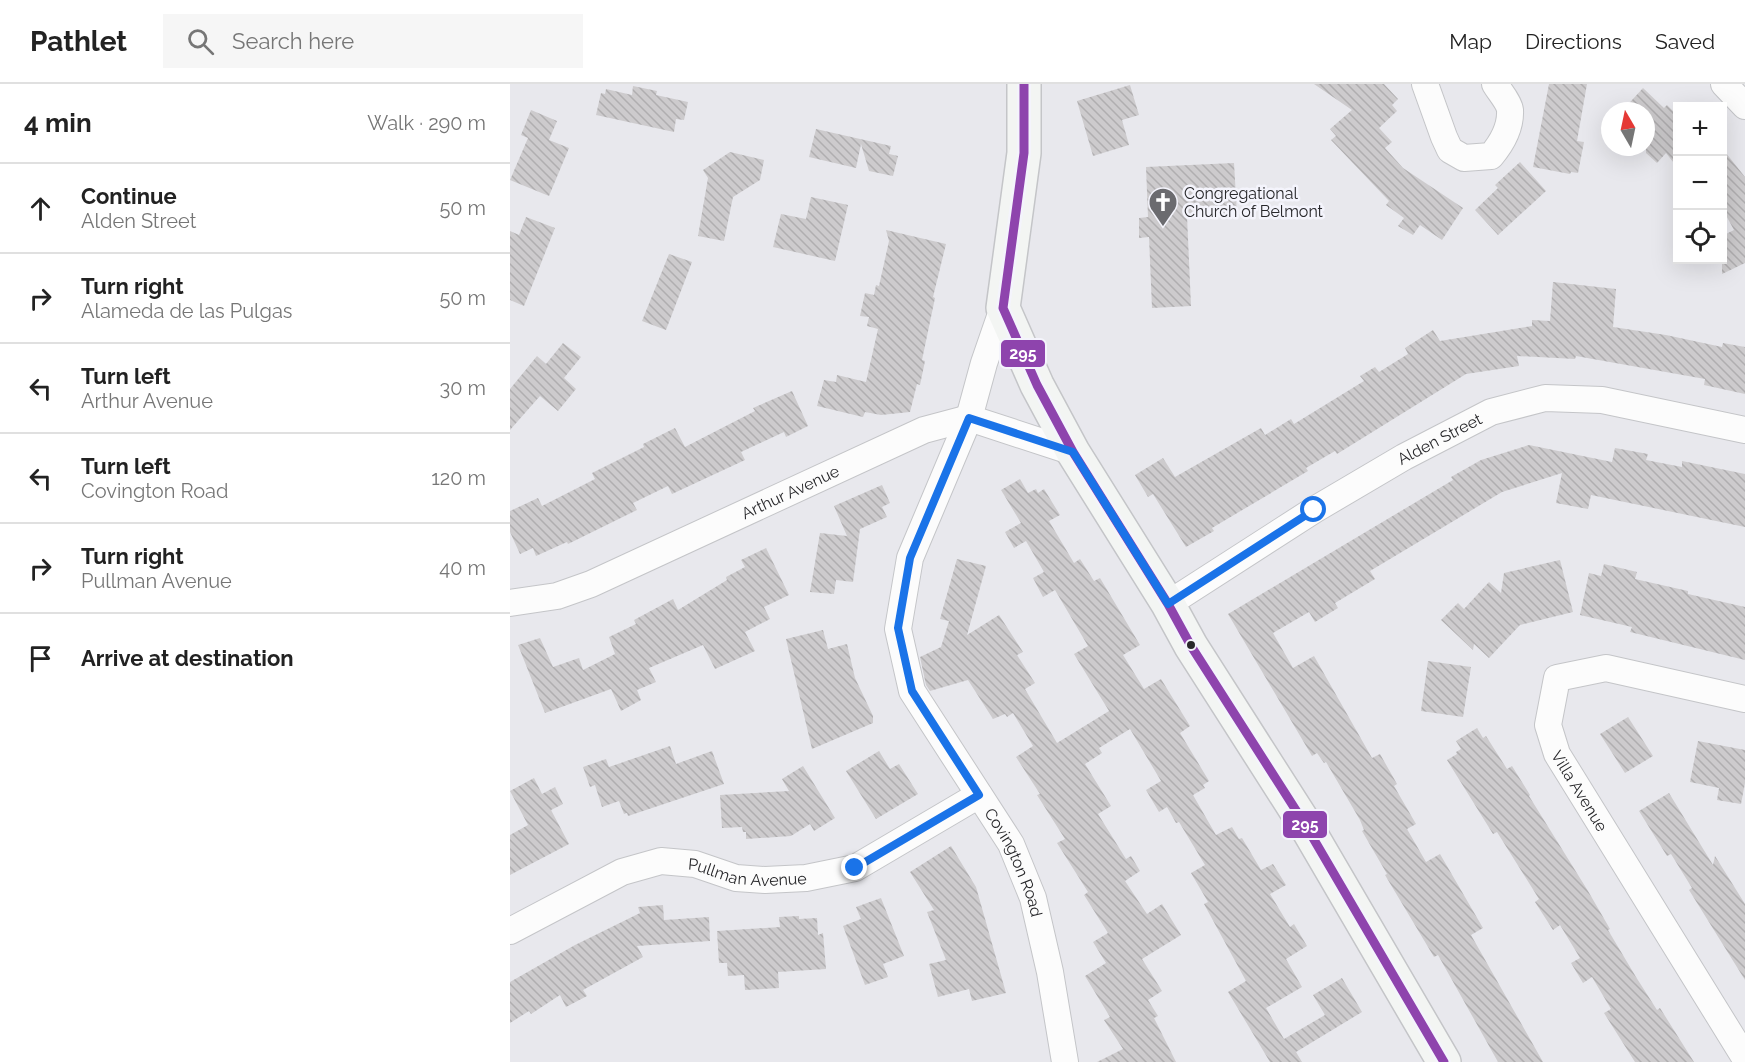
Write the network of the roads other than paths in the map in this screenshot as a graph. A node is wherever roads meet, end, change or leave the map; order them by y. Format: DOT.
graph roads {
  1 [pos="1024,84"];
  2 [pos="1425,84"];
  3 [pos="1495,84"];
  4 [pos="1724,84"];
  5 [pos="1745,106"];
  6 [pos="1003,308"];
  7 [pos="969,418"];
  8 [pos="1745,430"];
  9 [pos="1073,452"];
  10 [pos="510,603"];
  11 [pos="1168,604"];
  12 [pos="1745,699"];
  13 [pos="979,795"];
  14 [pos="510,931"];
  15 [pos="1745,1058"];
  16 [pos="1065,1062"];
  17 [pos="1444,1062"];
  1 -- 6 [label="main road"];
  2 -- 3 [label="street"];
  4 -- 5 [label="street"];
  6 -- 7 [label="street, Covington Road"];
  6 -- 9 [label="main road"];
  7 -- 9 [label="street"];
  7 -- 10 [label="street, Arthur Avenue"];
  7 -- 13 [label="street, Covington Road"];
  8 -- 11 [label="street, Alden Street"];
  9 -- 11 [label="main road"];
  11 -- 17 [label="main road"];
  12 -- 15 [label="street, Villa Avenue"];
  13 -- 14 [label="street, Pullman Avenue"];
  13 -- 16 [label="street, Covington Road"];
}
